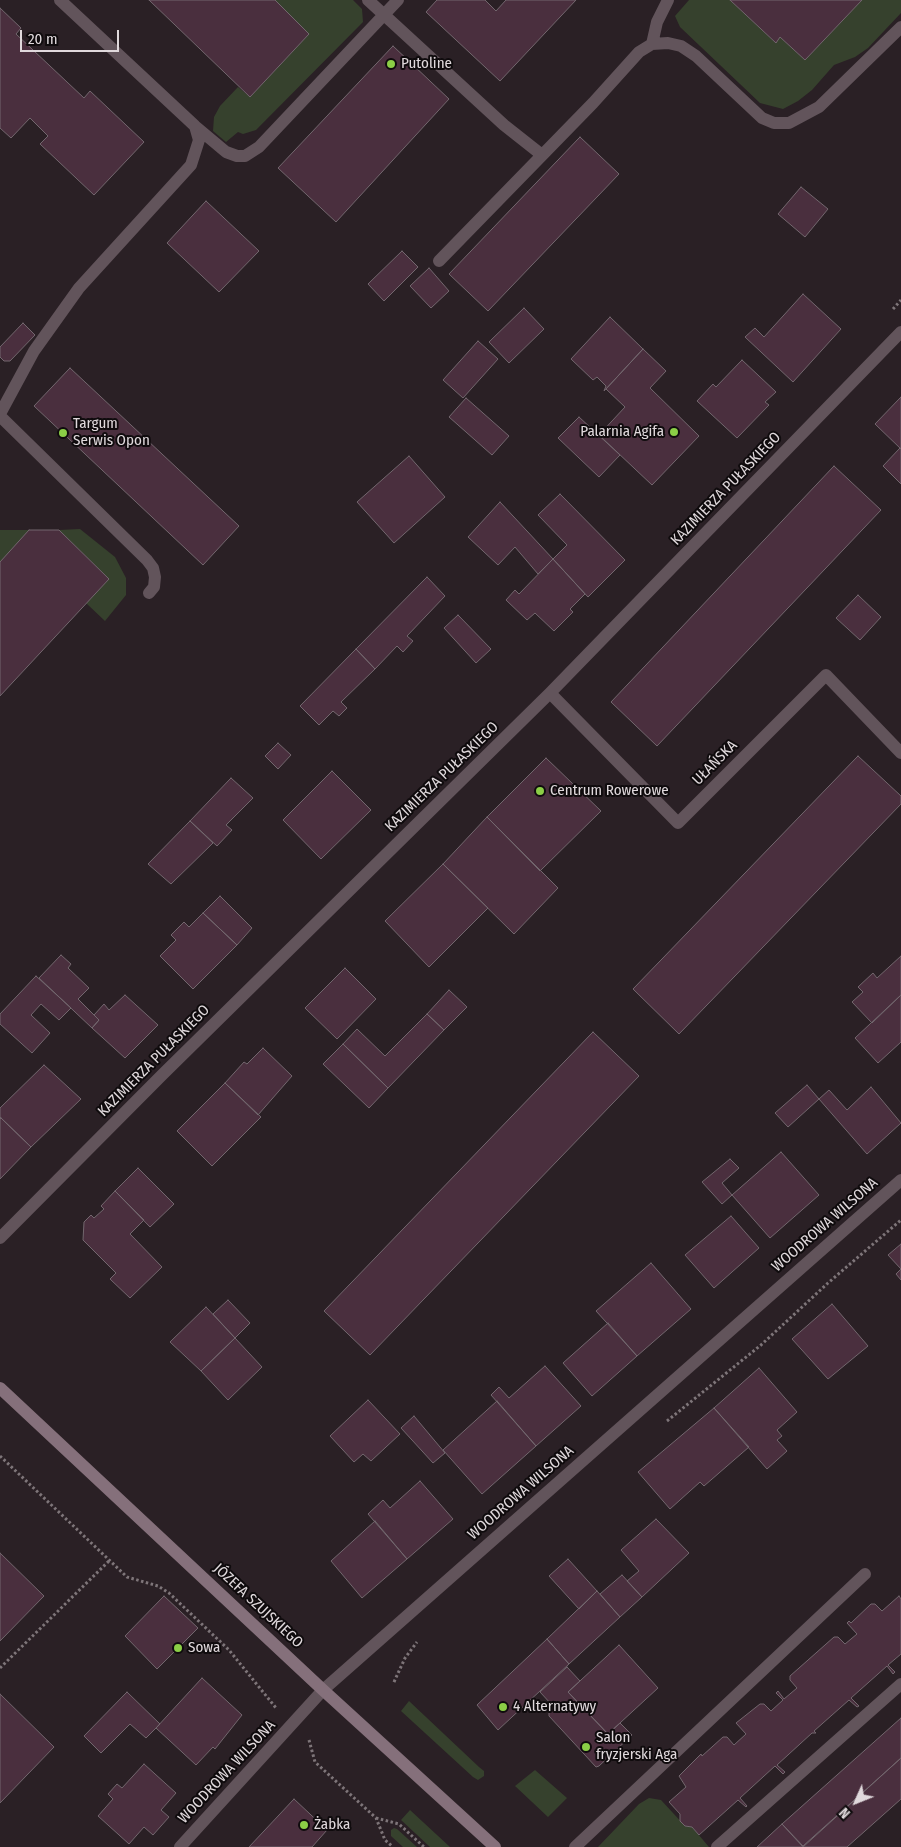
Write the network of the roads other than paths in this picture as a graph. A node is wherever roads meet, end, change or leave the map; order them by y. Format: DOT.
graph roads {
  1 [pos="60,0"];
  2 [pos="368,0"];
  3 [pos="398,0"];
  4 [pos="668,0"];
  5 [pos="385,14"];
  6 [pos="901,27"];
  7 [pos="652,44"];
  8 [pos="195,126"];
  9 [pos="542,155"];
  10 [pos="439,261"];
  11 [pos="901,332"];
  12 [pos="2,422"];
  13 [pos="149,593"];
  14 [pos="550,693"];
  15 [pos="901,753"];
  16 [pos="901,1180"];
  17 [pos="0,1238"];
  18 [pos="0,1388"];
  19 [pos="865,1574"];
  20 [pos="901,1684"];
  21 [pos="323,1690"];
  22 [pos="180,1847"];
  23 [pos="495,1847"];
  24 [pos="575,1847"];
  25 [pos="717,1847"];
  1 -- 8 [label="street"];
  2 -- 5 [label="street"];
  3 -- 5 [label="street"];
  4 -- 7 [label="street"];
  5 -- 8 [label="street"];
  5 -- 9 [label="street"];
  6 -- 7 [label="street"];
  7 -- 9 [label="street"];
  8 -- 12 [label="street"];
  9 -- 10 [label="street"];
  11 -- 14 [label="street, KAZIMIERZA PUŁASKIEGO"];
  12 -- 13 [label="street"];
  14 -- 15 [label="street, UŁAŃSKA"];
  14 -- 17 [label="street, KAZIMIERZA PUŁASKIEGO"];
  16 -- 21 [label="street, WOODROWA WILSONA"];
  18 -- 21 [label="street, JÓZEFA SZUJSKIEGO"];
  19 -- 24 [label="street"];
  20 -- 25 [label="street"];
  21 -- 22 [label="street, WOODROWA WILSONA"];
  21 -- 23 [label="street, JÓZEFA SZUJSKIEGO"];
}
